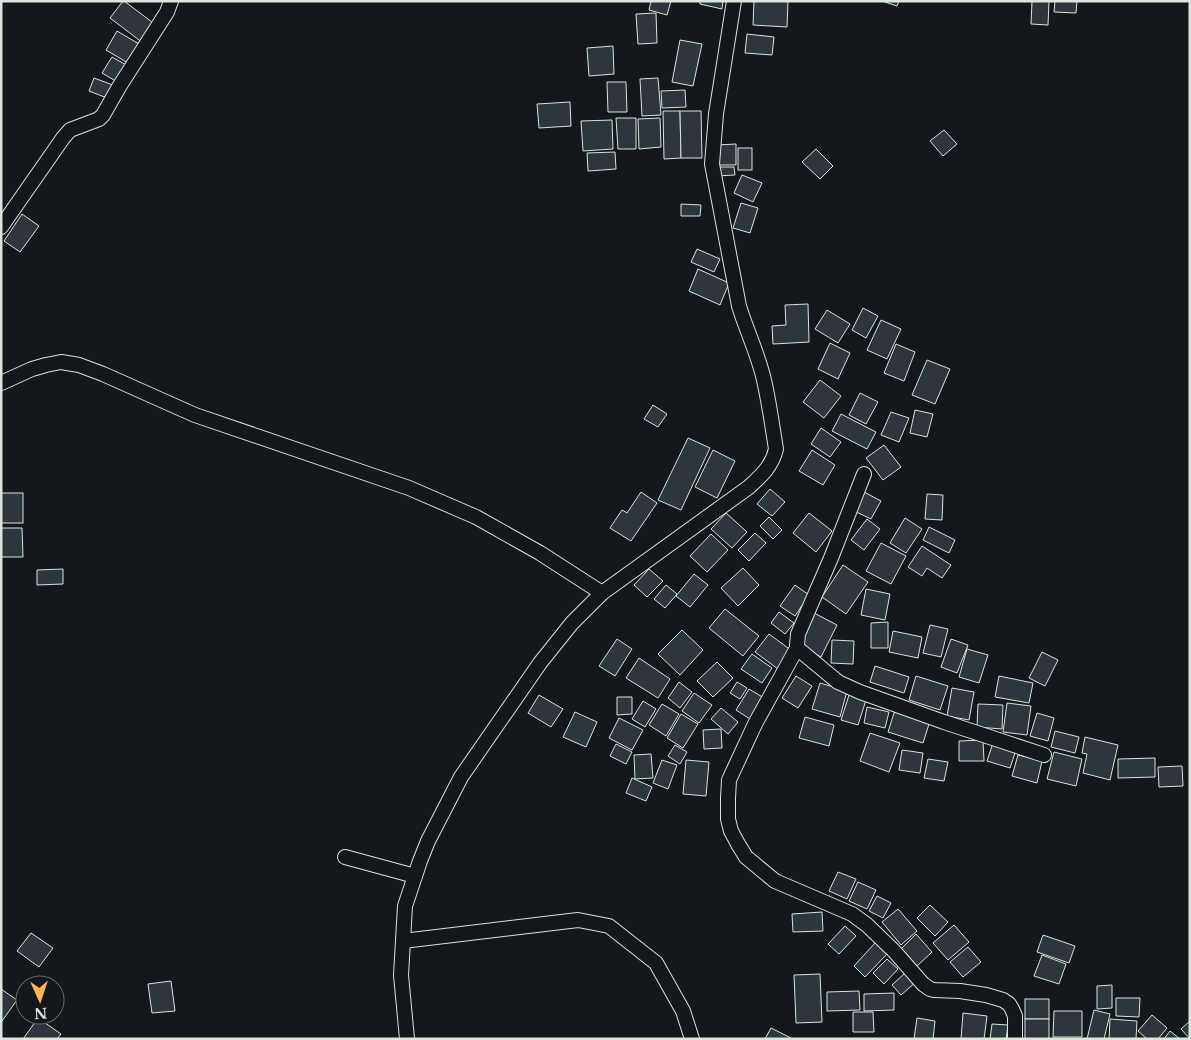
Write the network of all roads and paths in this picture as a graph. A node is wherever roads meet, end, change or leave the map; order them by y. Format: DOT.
graph roads {
  1 [pos="171,1"];
  2 [pos="734,1"];
  3 [pos="1,227"];
  4 [pos="1,383"];
  5 [pos="864,474"];
  6 [pos="602,593"];
  7 [pos="798,648"];
  8 [pos="1044,755"];
  9 [pos="345,857"];
  10 [pos="415,876"];
  11 [pos="404,941"];
  12 [pos="407,1039"];
  13 [pos="692,1039"];
  14 [pos="1015,1039"];
  1 -- 3 [label="street"];
  2 -- 6 [label="street"];
  4 -- 6 [label="street"];
  5 -- 7 [label="street"];
  6 -- 10 [label="street"];
  7 -- 8 [label="street"];
  7 -- 14 [label="street"];
  9 -- 10 [label="street"];
  10 -- 11 [label="street"];
  11 -- 12 [label="street"];
  11 -- 13 [label="street"];
}
